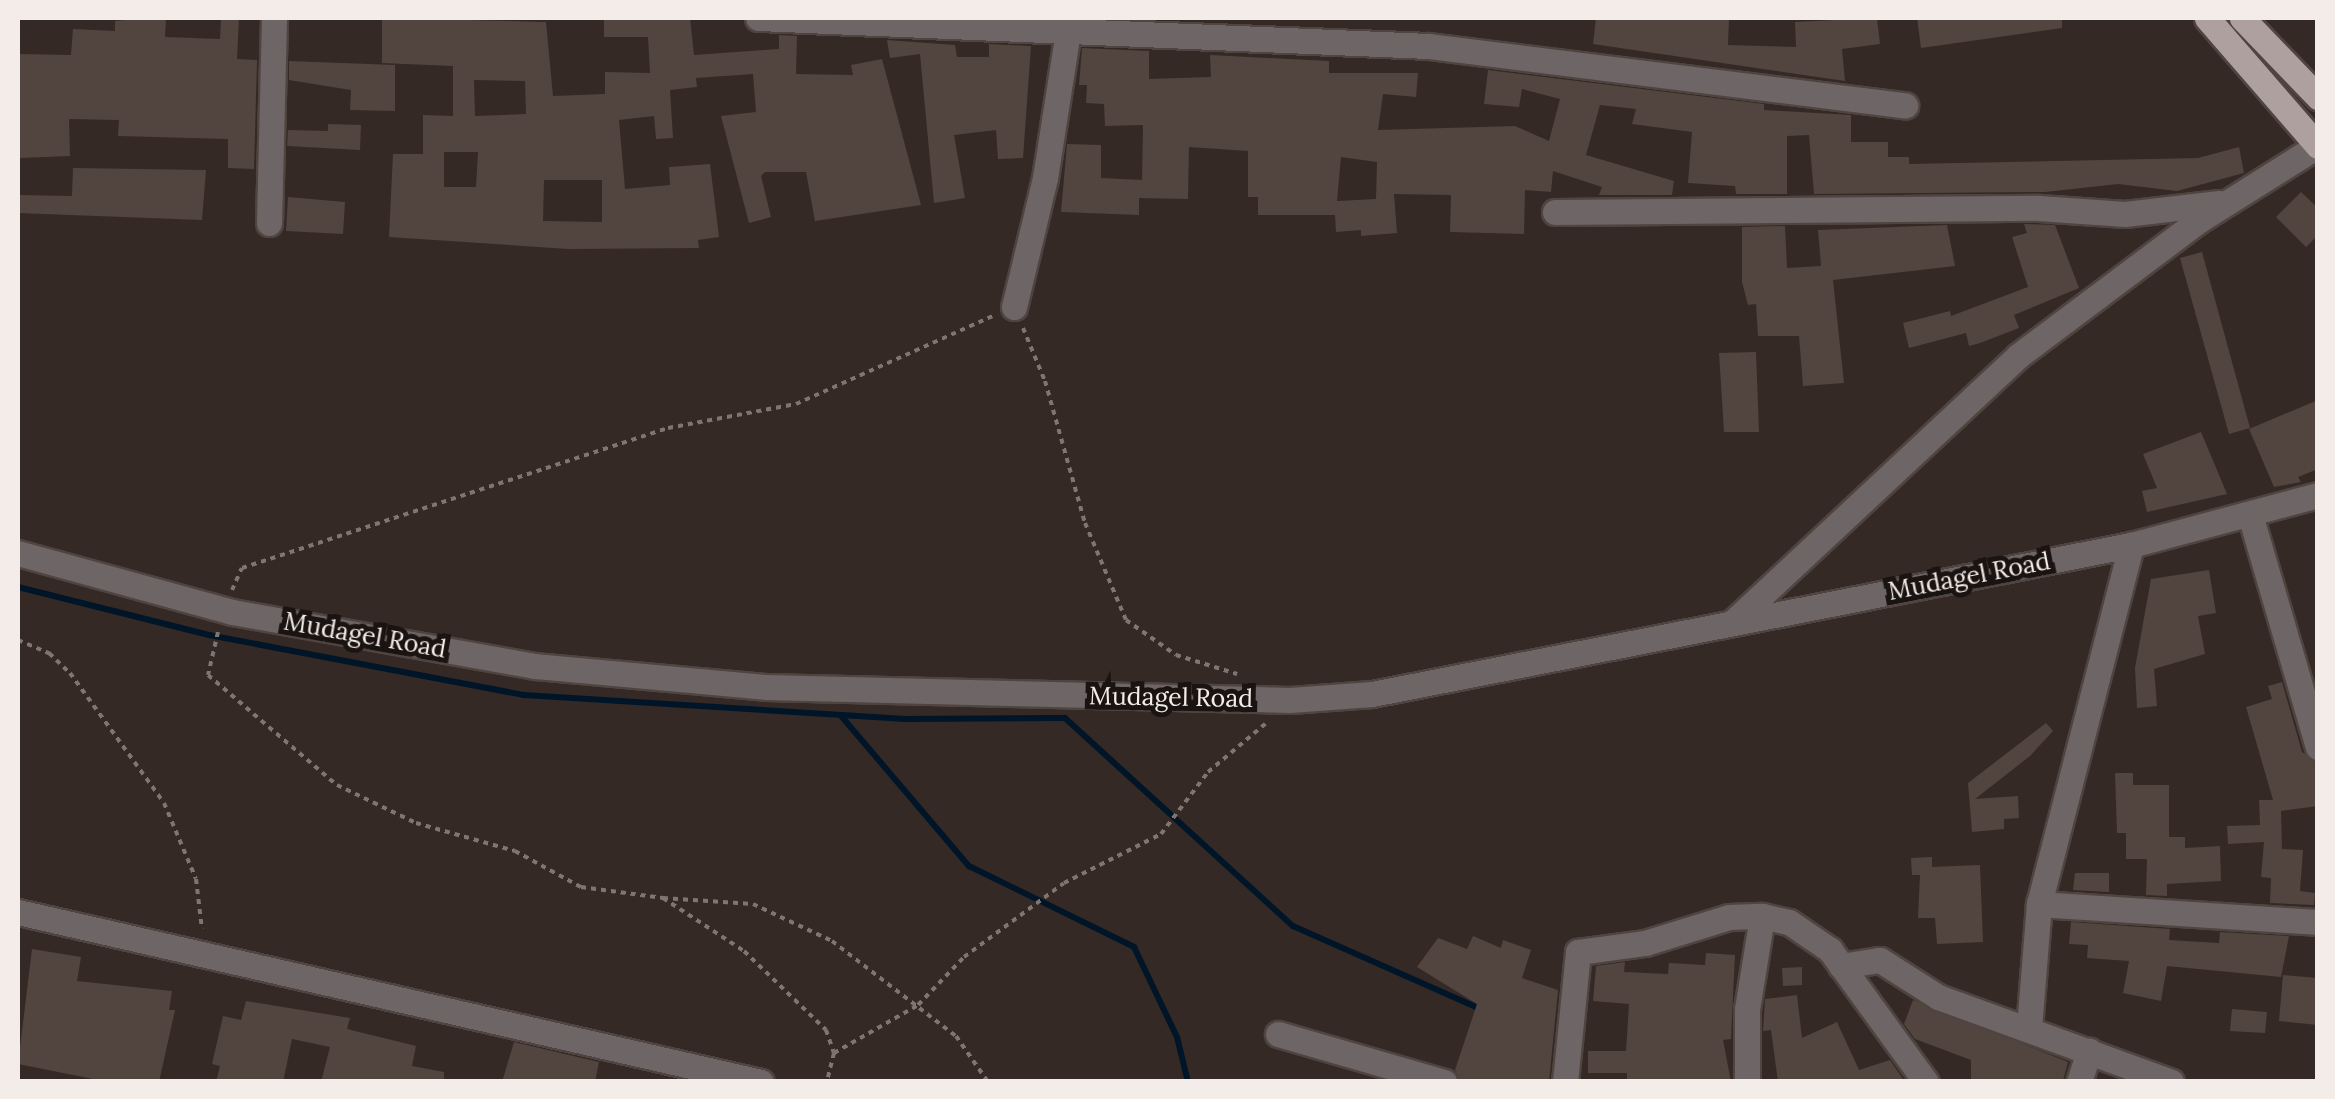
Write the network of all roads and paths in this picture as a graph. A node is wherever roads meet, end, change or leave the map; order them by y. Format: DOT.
graph roads {
  1 [pos="274,18"];
  2 [pos="758,18"];
  3 [pos="2206,18"];
  4 [pos="2242,18"];
  5 [pos="870,22"];
  6 [pos="1070,22"];
  7 [pos="2318,97"];
  8 [pos="1905,105"];
  9 [pos="2317,146"];
  10 [pos="2226,202"];
  11 [pos="1555,212"];
  12 [pos="269,223"];
  13 [pos="1014,307"];
  14 [pos="2318,496"];
  15 [pos="2252,518"];
  16 [pos="2131,545"];
  17 [pos="18,553"];
  18 [pos="223,609"];
  19 [pos="1734,621"];
  20 [pos="18,640"];
  21 [pos="1248,678"];
  22 [pos="1290,700"];
  23 [pos="2318,747"];
  24 [pos="663,898"];
  25 [pos="2039,904"];
  26 [pos="18,912"];
  27 [pos="1762,916"];
  28 [pos="2318,922"];
  29 [pos="200,954"];
  30 [pos="1842,966"];
  31 [pos="919,1003"];
  32 [pos="2029,1028"];
  33 [pos="1278,1034"];
  34 [pos="2089,1051"];
  35 [pos="834,1052"];
  36 [pos="761,1082"];
  37 [pos="827,1082"];
  38 [pos="988,1082"];
  39 [pos="1444,1082"];
  40 [pos="1565,1082"];
  41 [pos="1747,1082"];
  42 [pos="1926,1082"];
  43 [pos="2079,1082"];
  44 [pos="2171,1082"];
  1 -- 12 [label="street"];
  2 -- 5 [label="street"];
  3 -- 9 [label="main road"];
  4 -- 7 [label="main road"];
  5 -- 6 [label="street"];
  6 -- 8 [label="street"];
  6 -- 13 [label="street"];
  9 -- 10 [label="street"];
  10 -- 11 [label="street"];
  10 -- 19 [label="street"];
  13 -- 18 [label="path"];
  13 -- 21 [label="path"];
  14 -- 15 [label="street, Mudagel Road"];
  15 -- 16 [label="street, Mudagel Road"];
  15 -- 23 [label="street"];
  16 -- 19 [label="street, Mudagel Road"];
  16 -- 25 [label="street"];
  17 -- 18 [label="street, Mudagel Road"];
  18 -- 22 [label="street, Mudagel Road"];
  18 -- 24 [label="path"];
  19 -- 22 [label="street, Mudagel Road"];
  20 -- 29 [label="path"];
  22 -- 31 [label="path"];
  24 -- 31 [label="path"];
  24 -- 35 [label="path"];
  25 -- 28 [label="street"];
  25 -- 32 [label="street"];
  26 -- 29 [label="street"];
  27 -- 30 [label="street"];
  27 -- 40 [label="street"];
  27 -- 41 [label="street"];
  29 -- 36 [label="street"];
  30 -- 32 [label="street"];
  30 -- 42 [label="street"];
  31 -- 35 [label="path"];
  31 -- 38 [label="path"];
  32 -- 34 [label="street"];
  33 -- 39 [label="street"];
  34 -- 43 [label="street"];
  34 -- 44 [label="street"];
  35 -- 37 [label="path"];
}
